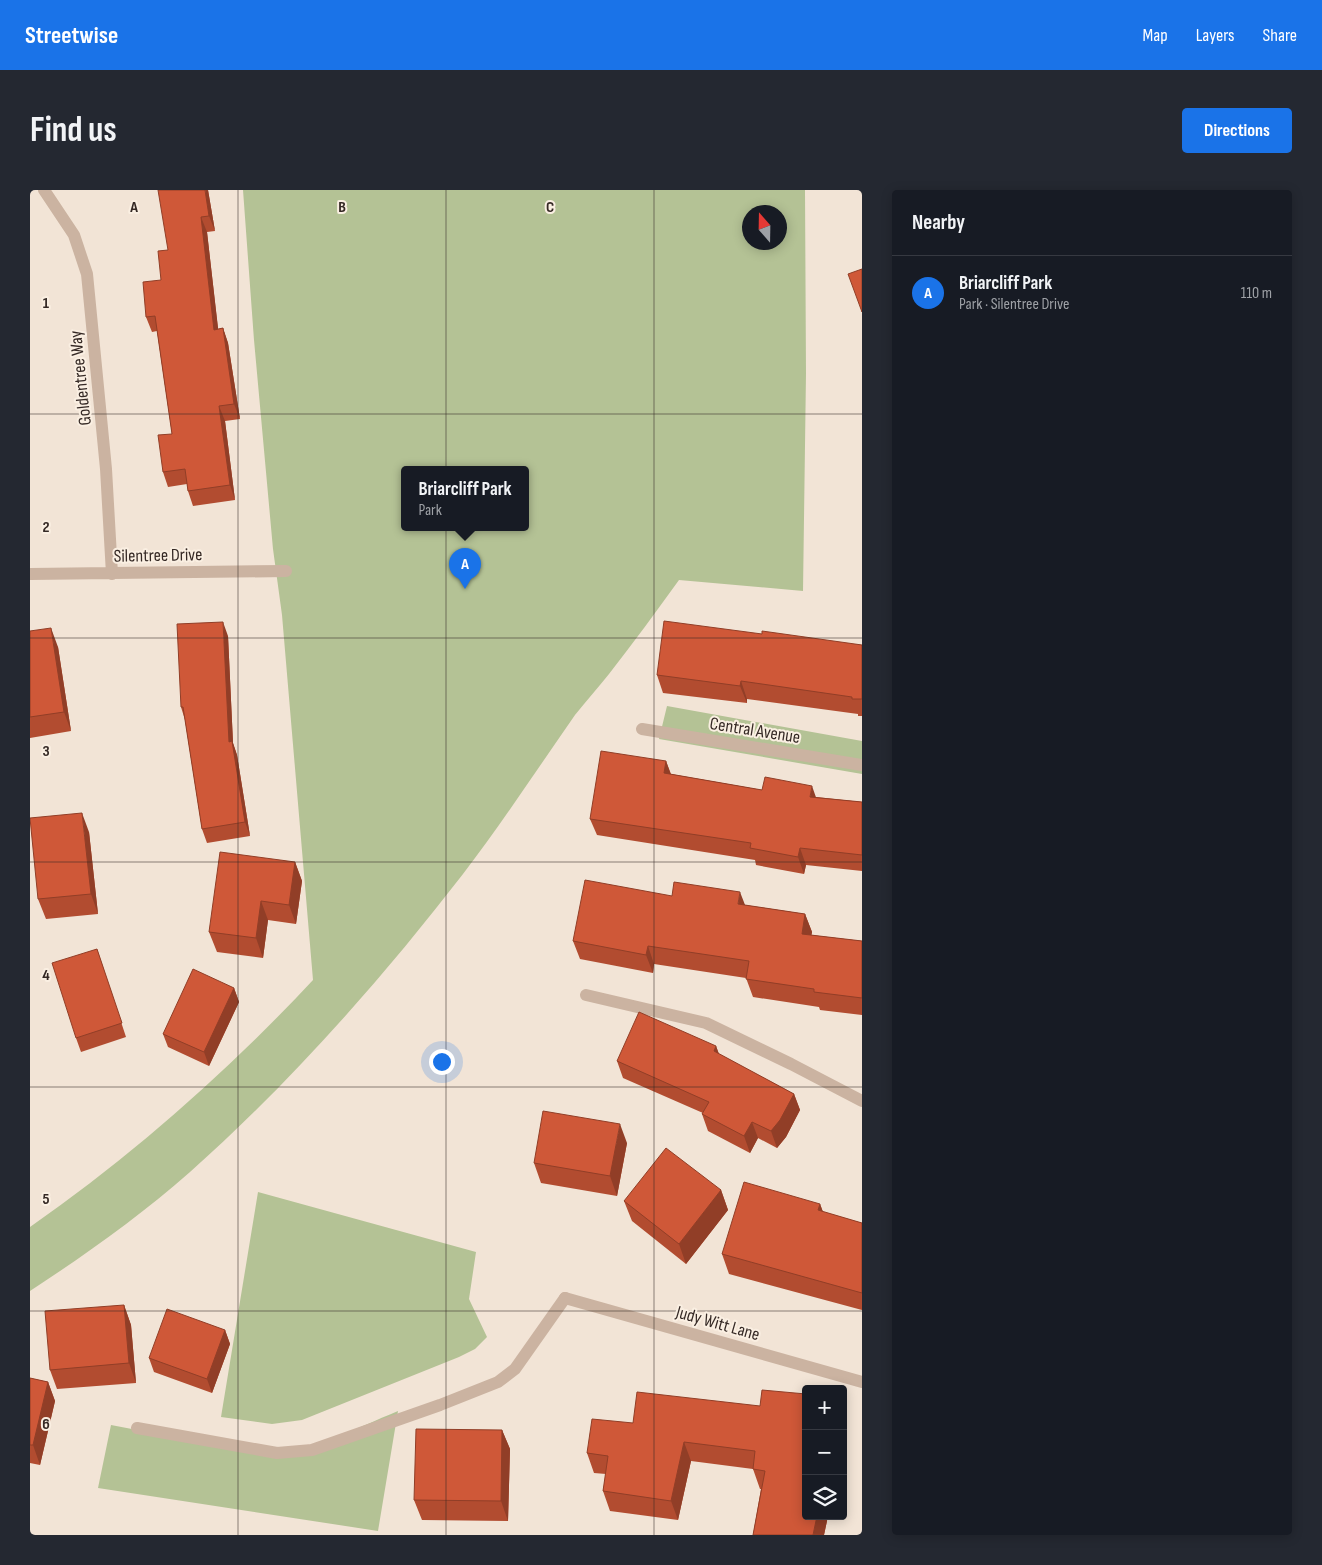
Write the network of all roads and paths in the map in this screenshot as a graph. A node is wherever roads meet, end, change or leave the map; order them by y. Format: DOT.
graph roads {
  1 [pos="44,190"];
  2 [pos="286,571"];
  3 [pos="30,574"];
  4 [pos="112,574"];
  5 [pos="642,729"];
  6 [pos="862,765"];
  7 [pos="586,995"];
  8 [pos="862,1101"];
  9 [pos="862,1382"];
  10 [pos="137,1428"];
  1 -- 4 [label="street, Goldentree Way"];
  2 -- 4 [label="street, Silentree Drive"];
  3 -- 4 [label="street, Silentree Drive"];
  5 -- 6 [label="street, Central Avenue"];
  7 -- 8 [label="street"];
  9 -- 10 [label="street, Judy Witt Lane"];
}
